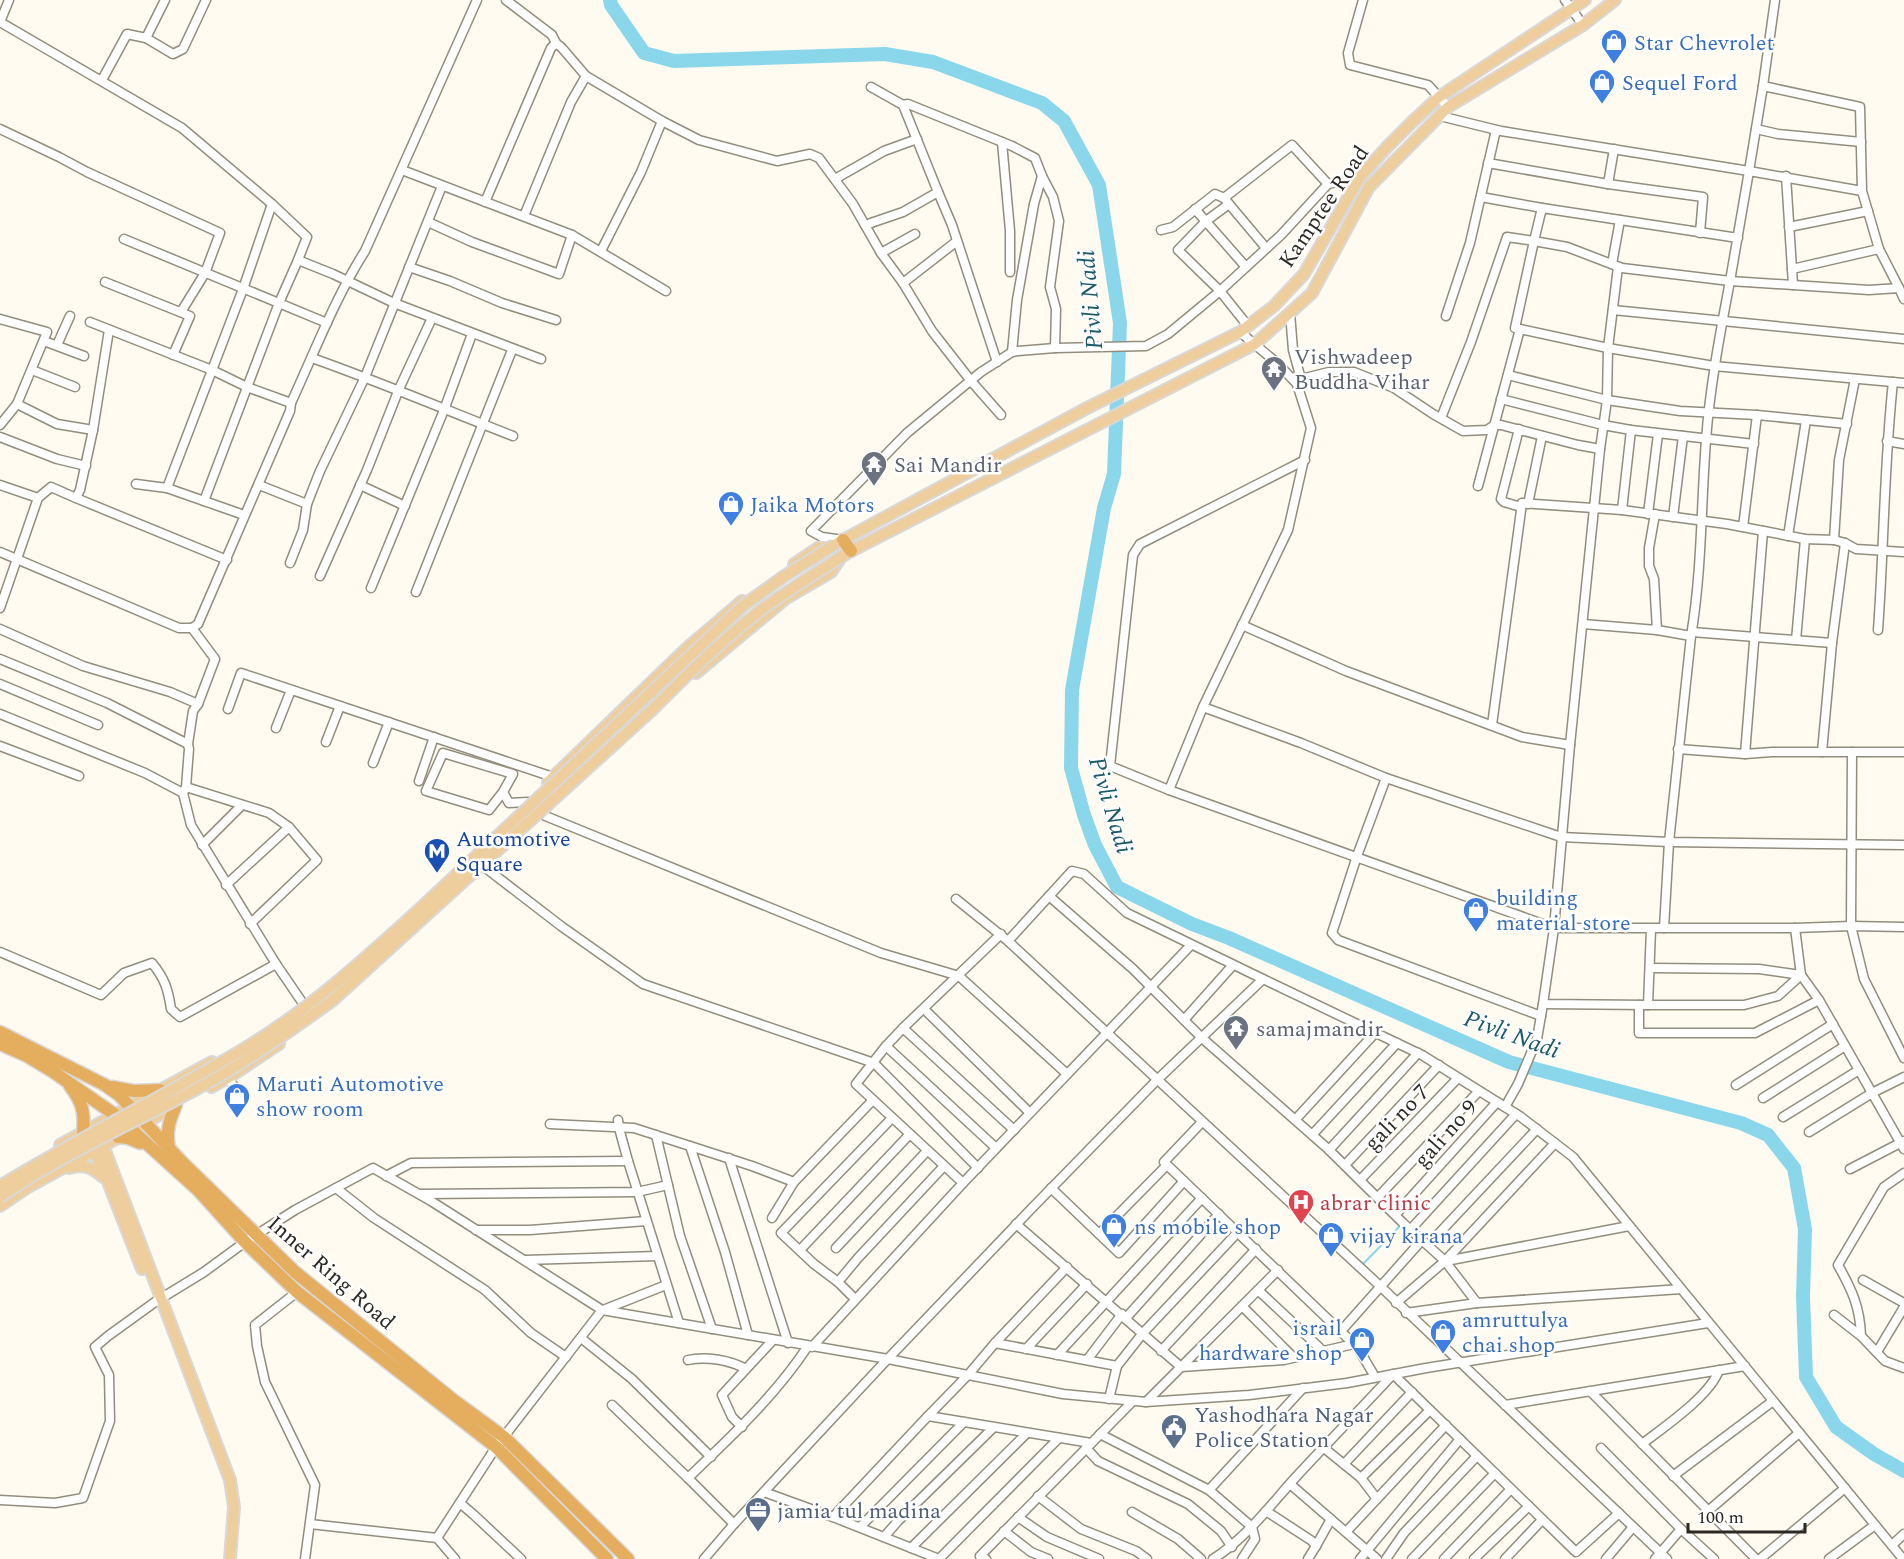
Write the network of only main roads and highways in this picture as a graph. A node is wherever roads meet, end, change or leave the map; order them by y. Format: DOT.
graph roads {
  1 [pos="1585,0"];
  2 [pos="1615,0"];
  3 [pos="1569,4"];
  4 [pos="842,548"];
  5 [pos="0,1032"];
  6 [pos="0,1044"];
  7 [pos="61,1077"];
  8 [pos="105,1085"];
  9 [pos="160,1090"];
  10 [pos="176,1105"];
  11 [pos="129,1107"];
  12 [pos="114,1114"];
  13 [pos="144,1122"];
  14 [pos="127,1127"];
  15 [pos="88,1129"];
  16 [pos="118,1137"];
  17 [pos="99,1148"];
  18 [pos="169,1148"];
  19 [pos="154,1151"];
  20 [pos="56,1172"];
  21 [pos="112,1179"];
  22 [pos="0,1181"];
  23 [pos="0,1186"];
  24 [pos="0,1197"];
  25 [pos="0,1206"];
  26 [pos="250,1238"];
  27 [pos="158,1300"];
  28 [pos="500,1442"];
  29 [pos="224,1559"];
  30 [pos="230,1559"];
  31 [pos="608,1559"];
  32 [pos="628,1559"];
  1 -- 3 [label="main road, Kamptee Road"];
  2 -- 4 [label="main road"];
  3 -- 4 [label="main road, Kamptee Road"];
  4 -- 9 [label="main road"];
  4 -- 10 [label="main road"];
  4 -- 23 [label="main road, bridge"];
  4 -- 24 [label="main road, bridge"];
  5 -- 8 [label="highway, Inner Ring Road"];
  6 -- 7 [label="highway, Inner Ring Road"];
  7 -- 12 [label="highway, Inner Ring Road"];
  7 -- 15 [label="highway"];
  8 -- 9 [label="highway"];
  8 -- 11 [label="highway, Inner Ring Road"];
  8 -- 12 [label="highway"];
  9 -- 11 [label="main road"];
  10 -- 13 [label="main road"];
  10 -- 18 [label="highway"];
  11 -- 12 [label="main road"];
  11 -- 13 [label="highway, Inner Ring Road"];
  12 -- 14 [label="highway, Inner Ring Road"];
  12 -- 15 [label="main road"];
  12 -- 17 [label="highway"];
  13 -- 14 [label="main road"];
  13 -- 18 [label="highway, Inner Ring Road"];
  14 -- 16 [label="main road"];
  14 -- 19 [label="highway, Inner Ring Road"];
  15 -- 17 [label="main road"];
  15 -- 22 [label="main road"];
  16 -- 17 [label="main road"];
  16 -- 19 [label="highway"];
  16 -- 21 [label="main road"];
  17 -- 20 [label="main road"];
  17 -- 21 [label="main road"];
  18 -- 26 [label="highway, Inner Ring Road"];
  19 -- 26 [label="highway, Inner Ring Road"];
  20 -- 21 [label="main road"];
  20 -- 25 [label="main road"];
  21 -- 27 [label="main road"];
  26 -- 28 [label="highway, Inner Ring Road"];
  26 -- 28 [label="highway, Inner Ring Road"];
  27 -- 29 [label="main road"];
  27 -- 30 [label="main road"];
  28 -- 31 [label="highway, Inner Ring Road"];
  28 -- 32 [label="highway, Inner Ring Road"];
}
